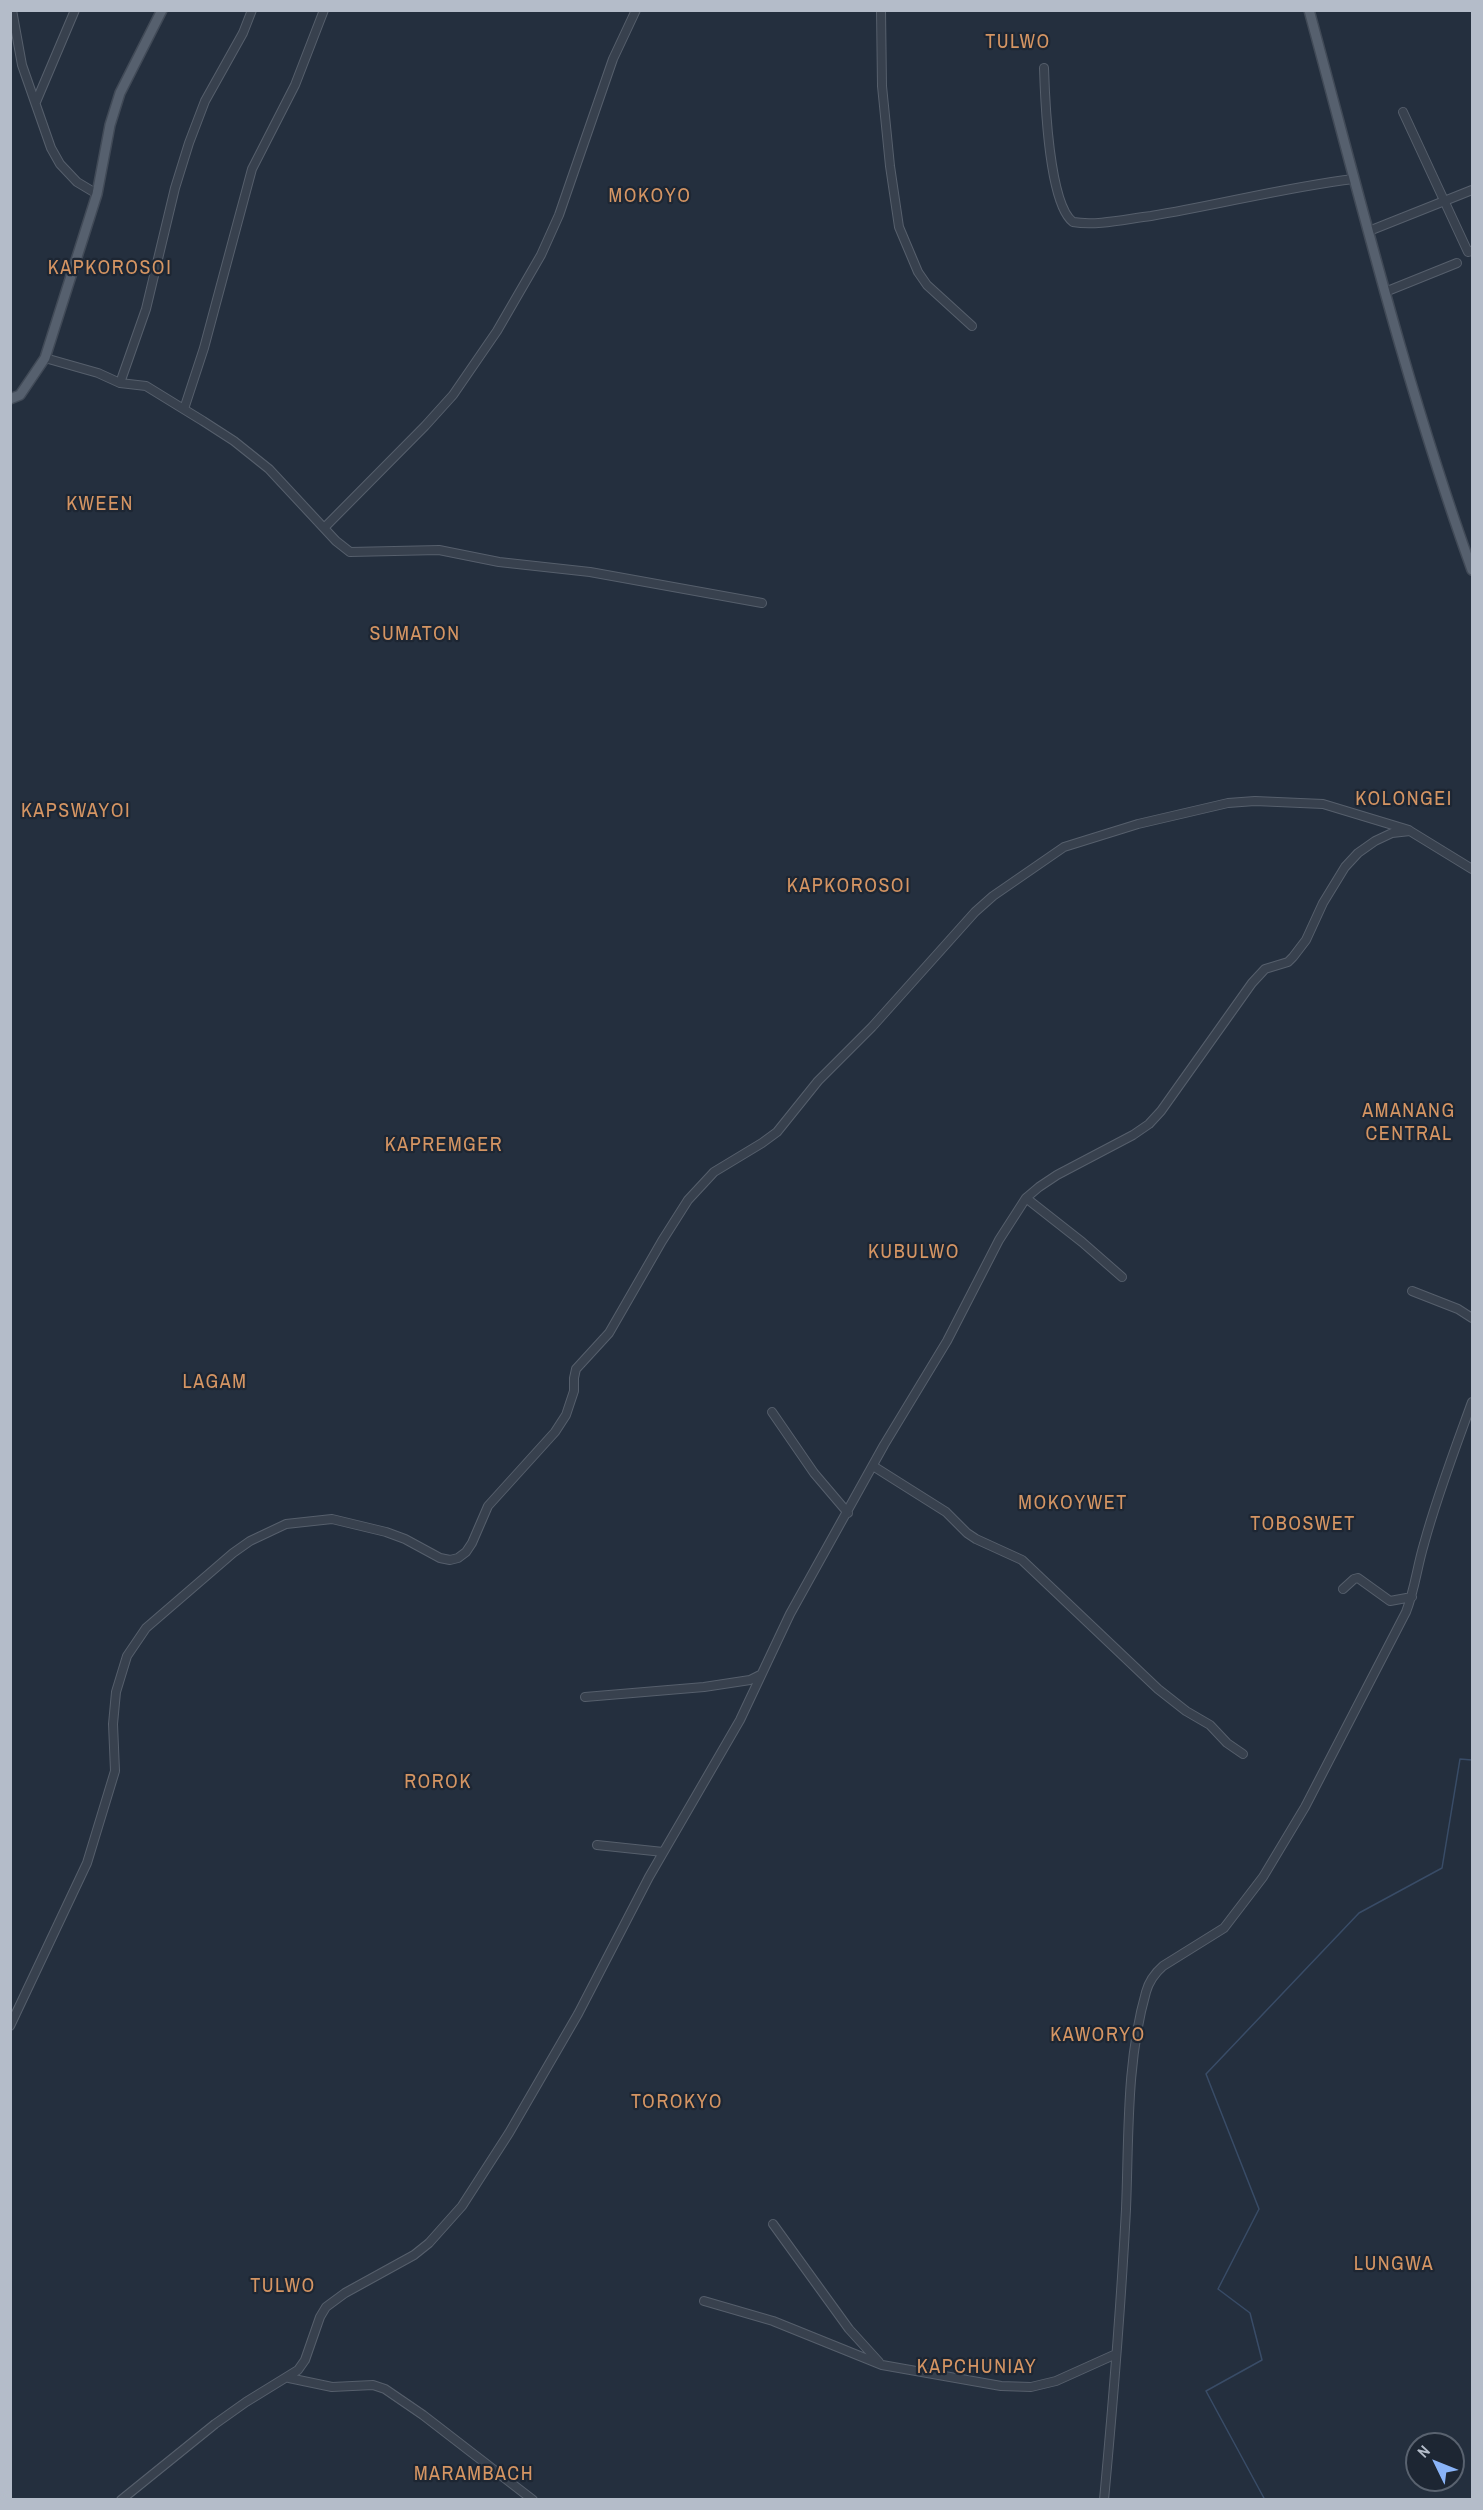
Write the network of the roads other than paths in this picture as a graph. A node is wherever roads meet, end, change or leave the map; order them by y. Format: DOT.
graph roads {
  1 [pos="12,10"];
  2 [pos="75,10"];
  3 [pos="162,10"];
  4 [pos="252,10"];
  5 [pos="324,10"];
  6 [pos="636,10"];
  7 [pos="881,10"];
  8 [pos="1310,10"];
  9 [pos="1044,68"];
  10 [pos="36,102"];
  11 [pos="1403,112"];
  12 [pos="1354,179"];
  13 [pos="1473,190"];
  14 [pos="97,194"];
  15 [pos="1444,201"];
  16 [pos="1368,231"];
  17 [pos="1473,250"];
  18 [pos="1457,263"];
  19 [pos="1384,292"];
  20 [pos="972,326"];
  21 [pos="45,358"];
  22 [pos="120,382"];
  23 [pos="10,399"];
  24 [pos="184,409"];
  25 [pos="325,527"];
  26 [pos="1473,570"];
  27 [pos="762,603"];
  28 [pos="1410,831"];
  29 [pos="1473,869"];
  30 [pos="1026,1198"];
  31 [pos="1122,1277"];
  32 [pos="1412,1291"];
  33 [pos="1473,1318"];
  34 [pos="1473,1402"];
  35 [pos="772,1412"];
  36 [pos="873,1466"];
  37 [pos="848,1513"];
  38 [pos="1343,1589"];
  39 [pos="1412,1597"];
  40 [pos="760,1676"];
  41 [pos="585,1697"];
  42 [pos="1243,1754"];
  43 [pos="597,1845"];
  44 [pos="663,1852"];
  45 [pos="10,2026"];
  46 [pos="773,2224"];
  47 [pos="704,2301"];
  48 [pos="1116,2354"];
  49 [pos="882,2365"];
  50 [pos="289,2378"];
  51 [pos="121,2499"];
  52 [pos="533,2499"];
  53 [pos="1104,2499"];
  1 -- 10 [label="street"];
  2 -- 10 [label="street"];
  3 -- 14 [label="main road"];
  4 -- 22 [label="street"];
  5 -- 24 [label="street"];
  6 -- 25 [label="street"];
  7 -- 20 [label="street"];
  8 -- 12 [label="main road"];
  9 -- 12 [label="street"];
  10 -- 14 [label="street"];
  11 -- 15 [label="street"];
  12 -- 16 [label="main road"];
  13 -- 15 [label="street"];
  14 -- 21 [label="main road"];
  15 -- 16 [label="street"];
  15 -- 17 [label="street"];
  16 -- 19 [label="main road"];
  18 -- 19 [label="street"];
  19 -- 26 [label="main road"];
  21 -- 22 [label="street"];
  21 -- 23 [label="main road"];
  22 -- 24 [label="street"];
  24 -- 25 [label="street"];
  25 -- 27 [label="street"];
  28 -- 29 [label="street"];
  28 -- 30 [label="street"];
  28 -- 45 [label="street"];
  30 -- 31 [label="street"];
  30 -- 36 [label="street"];
  32 -- 33 [label="street"];
  34 -- 39 [label="street"];
  35 -- 37 [label="street"];
  36 -- 37 [label="street"];
  36 -- 42 [label="street"];
  37 -- 40 [label="street"];
  38 -- 39 [label="street"];
  39 -- 48 [label="street"];
  40 -- 41 [label="street"];
  40 -- 44 [label="street"];
  43 -- 44 [label="street"];
  44 -- 50 [label="street"];
  46 -- 49 [label="street"];
  47 -- 49 [label="street"];
  48 -- 49 [label="street"];
  48 -- 53 [label="street"];
  50 -- 51 [label="street"];
  50 -- 52 [label="street"];
}
